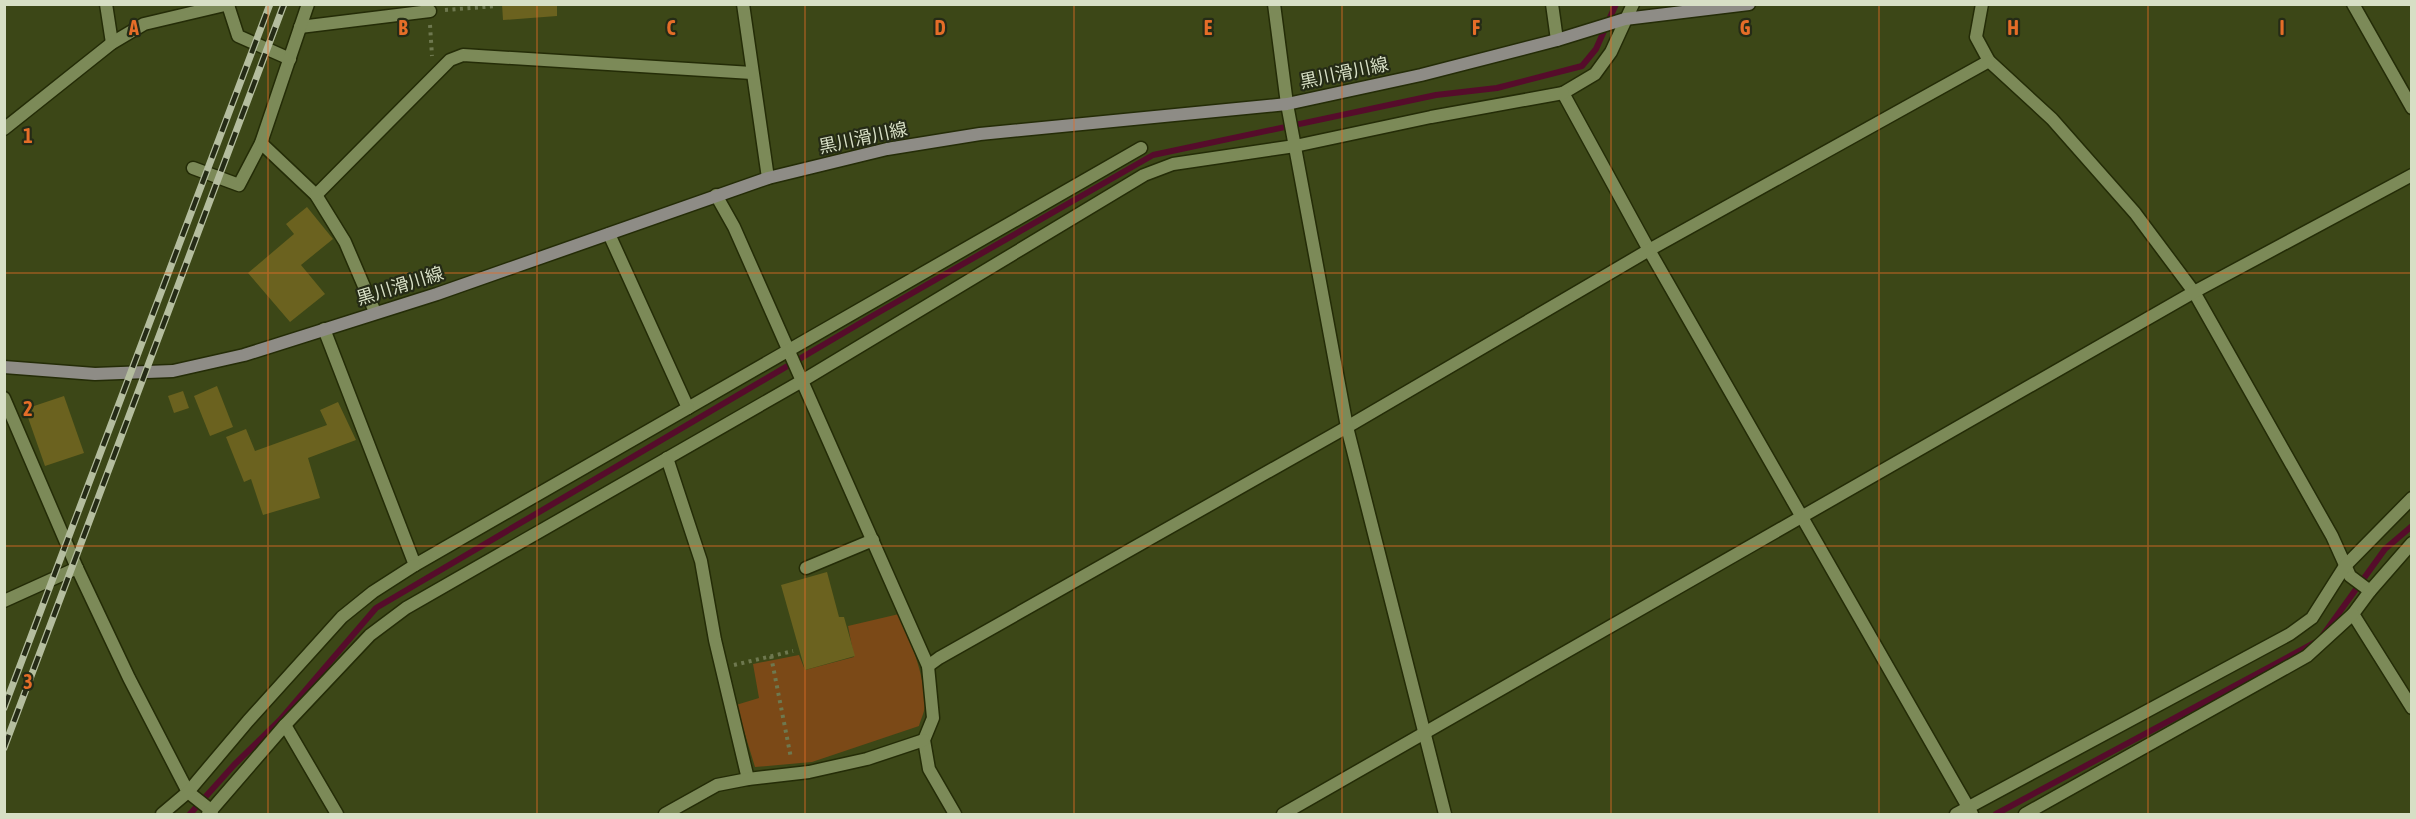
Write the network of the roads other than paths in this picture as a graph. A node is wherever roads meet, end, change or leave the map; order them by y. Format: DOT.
graph roads {
  1 [pos="106,4"];
  2 [pos="308,4"];
  3 [pos="742,4"];
  4 [pos="1274,4"];
  5 [pos="1552,4"];
  6 [pos="1633,4"];
  7 [pos="1749,4"];
  8 [pos="1982,4"];
  9 [pos="2353,4"];
  10 [pos="228,5"];
  11 [pos="430,12"];
  12 [pos="1625,19"];
  13 [pos="300,27"];
  14 [pos="1557,40"];
  15 [pos="112,43"];
  16 [pos="290,59"];
  17 [pos="1989,61"];
  18 [pos="753,73"];
  19 [pos="1563,93"];
  20 [pos="1287,104"];
  21 [pos="2412,108"];
  22 [pos="4,129"];
  23 [pos="261,143"];
  24 [pos="1295,146"];
  25 [pos="1142,148"];
  26 [pos="193,168"];
  27 [pos="2412,175"];
  28 [pos="768,178"];
  29 [pos="316,195"];
  30 [pos="716,195"];
  31 [pos="609,234"];
  32 [pos="1649,250"];
  33 [pos="2194,292"];
  34 [pos="375,312"];
  35 [pos="324,329"];
  36 [pos="788,349"];
  37 [pos="4,367"];
  38 [pos="802,381"];
  39 [pos="4,398"];
  40 [pos="688,408"];
  41 [pos="1347,427"];
  42 [pos="667,458"];
  43 [pos="2412,498"];
  44 [pos="1802,518"];
  45 [pos="873,540"];
  46 [pos="2412,543"];
  47 [pos="415,565"];
  48 [pos="77,568"];
  49 [pos="806,568"];
  50 [pos="2348,571"];
  51 [pos="2368,589"];
  52 [pos="4,601"];
  53 [pos="2353,614"];
  54 [pos="928,666"];
  55 [pos="2412,708"];
  56 [pos="285,725"];
  57 [pos="1424,734"];
  58 [pos="924,740"];
  59 [pos="748,778"];
  60 [pos="188,792"];
  61 [pos="1970,811"];
  62 [pos="210,813"];
  63 [pos="162,814"];
  64 [pos="337,814"];
  65 [pos="665,814"];
  66 [pos="955,814"];
  67 [pos="1282,814"];
  68 [pos="1445,814"];
  69 [pos="1956,814"];
  70 [pos="2025,814"];
  1 -- 15 [label="street"];
  2 -- 13 [label="street"];
  3 -- 18 [label="street"];
  4 -- 20 [label="street"];
  5 -- 14 [label="street"];
  6 -- 12 [label="street"];
  7 -- 12 [label="main road, 黒川滑川線"];
  8 -- 17 [label="street"];
  9 -- 21 [label="street"];
  10 -- 15 [label="street"];
  10 -- 16 [label="street"];
  11 -- 13 [label="street"];
  12 -- 14 [label="main road, 黒川滑川線"];
  12 -- 19 [label="street"];
  13 -- 16 [label="street"];
  14 -- 20 [label="main road, 黒川滑川線"];
  15 -- 22 [label="street"];
  16 -- 23 [label="street"];
  17 -- 32 [label="street"];
  17 -- 33 [label="street"];
  18 -- 28 [label="street"];
  18 -- 29 [label="street"];
  19 -- 24 [label="street"];
  19 -- 32 [label="street"];
  20 -- 24 [label="street"];
  20 -- 28 [label="main road, 黒川滑川線"];
  23 -- 26 [label="street"];
  23 -- 29 [label="street"];
  24 -- 38 [label="street"];
  24 -- 41 [label="street"];
  25 -- 36 [label="street"];
  27 -- 33 [label="street"];
  28 -- 30 [label="main road, 黒川滑川線"];
  29 -- 34 [label="street"];
  30 -- 31 [label="main road, 黒川滑川線"];
  30 -- 36 [label="street"];
  31 -- 34 [label="main road, 黒川滑川線"];
  31 -- 40 [label="street"];
  32 -- 41 [label="street"];
  32 -- 44 [label="street"];
  33 -- 44 [label="street"];
  33 -- 50 [label="street"];
  34 -- 35 [label="main road, 黒川滑川線"];
  35 -- 37 [label="main road, 黒川滑川線"];
  35 -- 47 [label="street"];
  36 -- 38 [label="street"];
  36 -- 40 [label="street"];
  38 -- 42 [label="street"];
  38 -- 45 [label="street"];
  39 -- 48 [label="street"];
  40 -- 47 [label="street"];
  41 -- 54 [label="street"];
  41 -- 57 [label="street"];
  42 -- 56 [label="street"];
  42 -- 59 [label="street"];
  43 -- 50 [label="street"];
  44 -- 57 [label="street"];
  44 -- 61 [label="street"];
  45 -- 49 [label="street"];
  45 -- 54 [label="street"];
  46 -- 51 [label="street"];
  47 -- 60 [label="street"];
  48 -- 52 [label="street"];
  48 -- 60 [label="street"];
  50 -- 51 [label="street"];
  50 -- 61 [label="street"];
  51 -- 53 [label="street"];
  53 -- 55 [label="street"];
  53 -- 70 [label="street"];
  54 -- 58 [label="street"];
  56 -- 62 [label="street"];
  56 -- 64 [label="street"];
  57 -- 67 [label="street"];
  57 -- 68 [label="street"];
  58 -- 59 [label="street"];
  58 -- 66 [label="street"];
  59 -- 65 [label="street"];
  60 -- 62 [label="street"];
  60 -- 63 [label="street"];
  61 -- 69 [label="street"];
}
